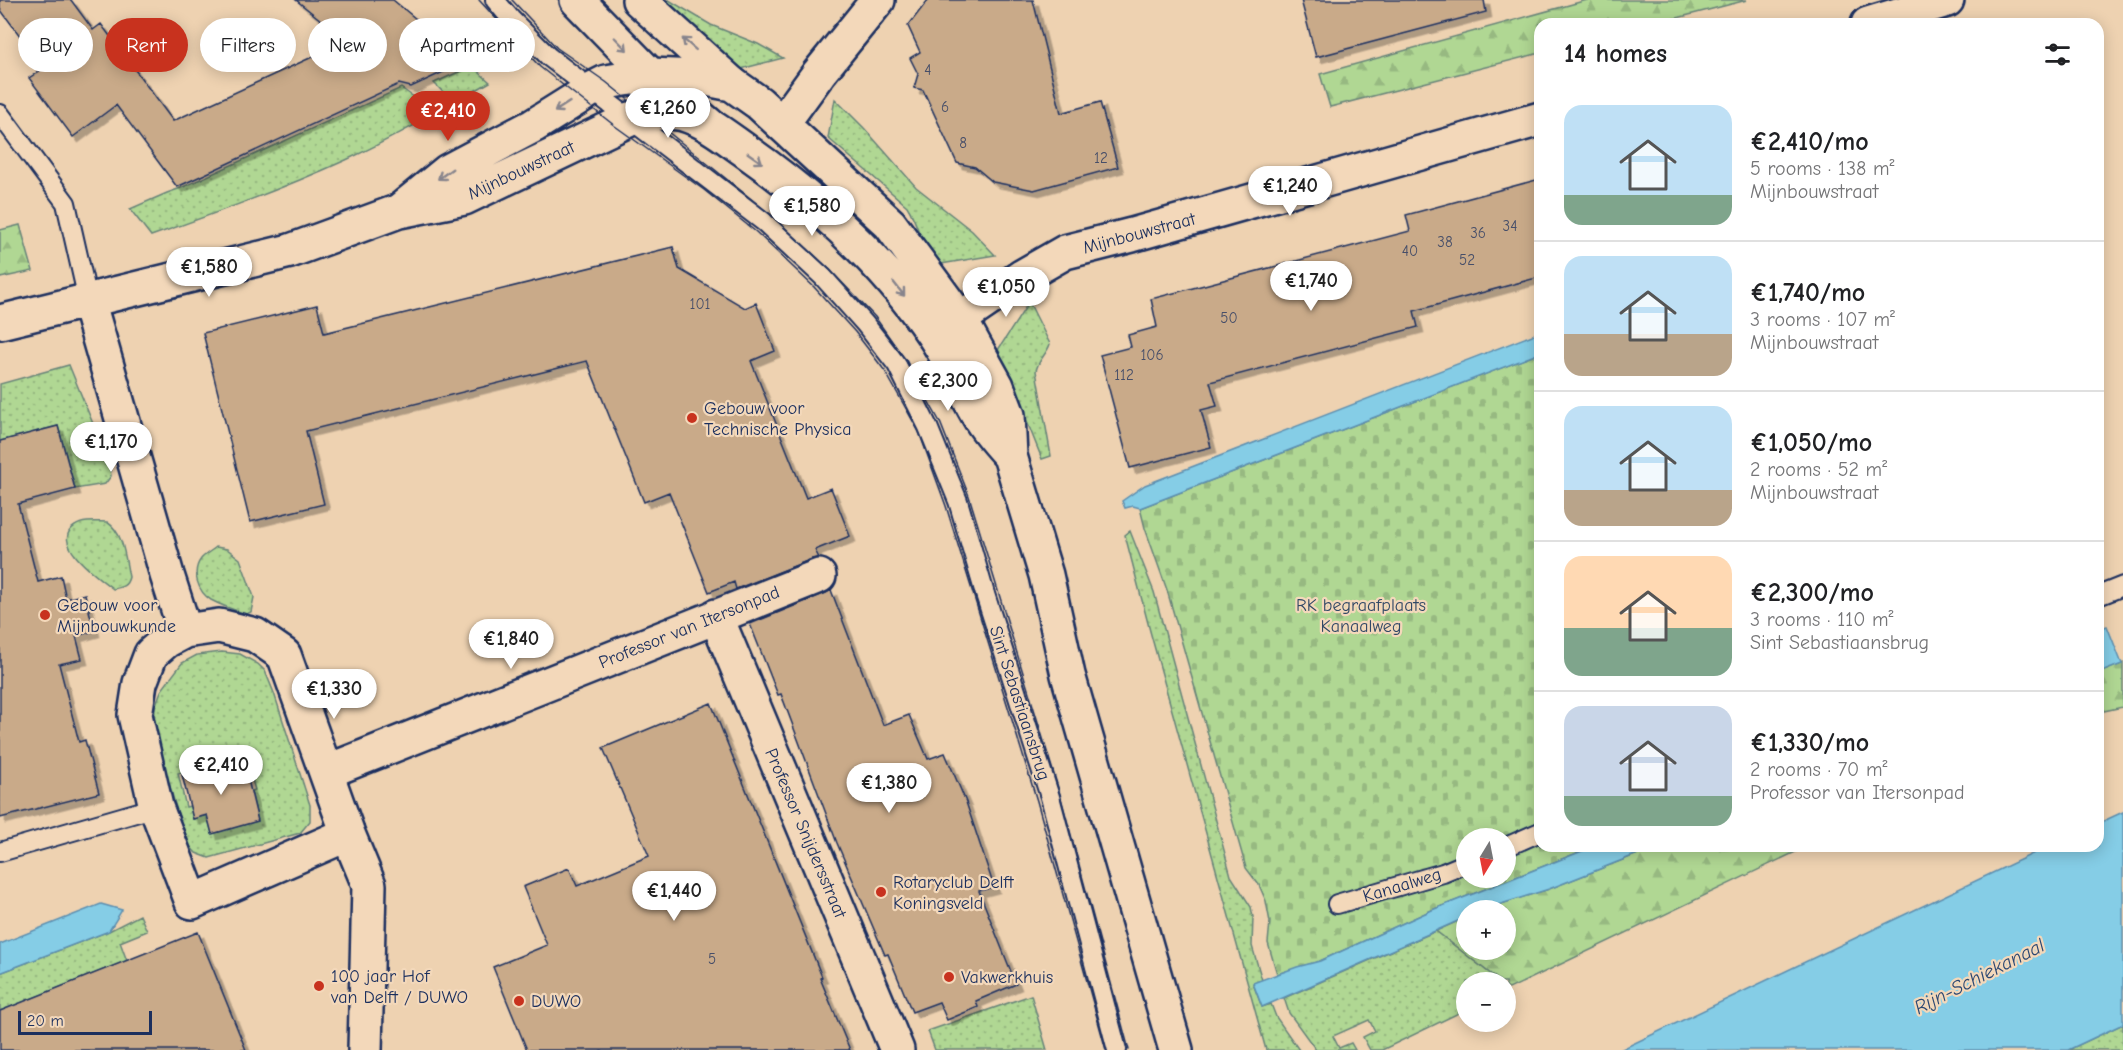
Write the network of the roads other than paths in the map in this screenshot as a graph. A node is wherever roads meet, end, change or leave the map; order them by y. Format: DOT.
graph roads {
  1 [pos="495,0"];
  2 [pos="577,0"];
  3 [pos="639,0"];
  4 [pos="878,0"];
  5 [pos="1860,0"];
  6 [pos="1947,0"];
  7 [pos="1866,18"];
  8 [pos="1888,18"];
  9 [pos="650,75"];
  10 [pos="732,84"];
  11 [pos="592,89"];
  12 [pos="0,114"];
  13 [pos="630,119"];
  14 [pos="1534,121"];
  15 [pos="708,124"];
  16 [pos="782,124"];
  17 [pos="399,211"];
  18 [pos="88,300"];
  19 [pos="0,322"];
  20 [pos="946,326"];
  21 [pos="819,576"];
  22 [pos="2123,586"];
  23 [pos="2104,594"];
  24 [pos="716,616"];
  25 [pos="185,631"];
  26 [pos="326,772"];
  27 [pos="156,807"];
  28 [pos="348,834"];
  29 [pos="1534,835"];
  30 [pos="1516,843"];
  31 [pos="0,852"];
  32 [pos="1456,868"];
  33 [pos="1337,904"];
  34 [pos="365,1050"];
  35 [pos="897,1050"];
  36 [pos="1117,1050"];
  37 [pos="1176,1050"];
  1 -- 11 [label="lane, Sint Sebastiaansbrug"];
  2 -- 9 [label="street, one-way"];
  10 -- 3 [label="street, one-way"];
  4 -- 16 [label="street"];
  5 -- 7 [label="street"];
  6 -- 8 [label="street"];
  9 -- 10 [label="street, Mijnbouwstraat"];
  9 -- 11 [label="street, Mijnbouwstraat"];
  9 -- 15 [label="street"];
  10 -- 16 [label="street"];
  11 -- 13 [label="lane, Sint Sebastiaansbrug"];
  11 -- 17 [label="street, Mijnbouwstraat, one-way"];
  12 -- 18 [label="lane"];
  13 -- 15 [label="street, Mijnbouwstraat"];
  13 -- 17 [label="street, Mijnbouwstraat"];
  13 -- 36 [label="lane, Sint Sebastiaansbrug"];
  14 -- 20 [label="street, Mijnbouwstraat"];
  15 -- 20 [label="street, one-way"];
  16 -- 20 [label="street"];
  17 -- 18 [label="street, Mijnbouwstraat"];
  18 -- 19 [label="street, Mijnbouwstraat"];
  18 -- 25 [label="street"];
  20 -- 37 [label="street"];
  21 -- 24 [label="street, Professor van Itersonpad"];
  22 -- 23 [label="lane"];
  24 -- 26 [label="street, Professor van Itersonpad"];
  24 -- 35 [label="street, Professor Snijdersstraat"];
  25 -- 26 [label="street"];
  25 -- 27 [label="street"];
  26 -- 28 [label="street"];
  27 -- 28 [label="street"];
  27 -- 31 [label="lane"];
  28 -- 34 [label="street"];
  29 -- 30 [label="lane"];
  32 -- 33 [label="lane, Kanaalweg"];
}
